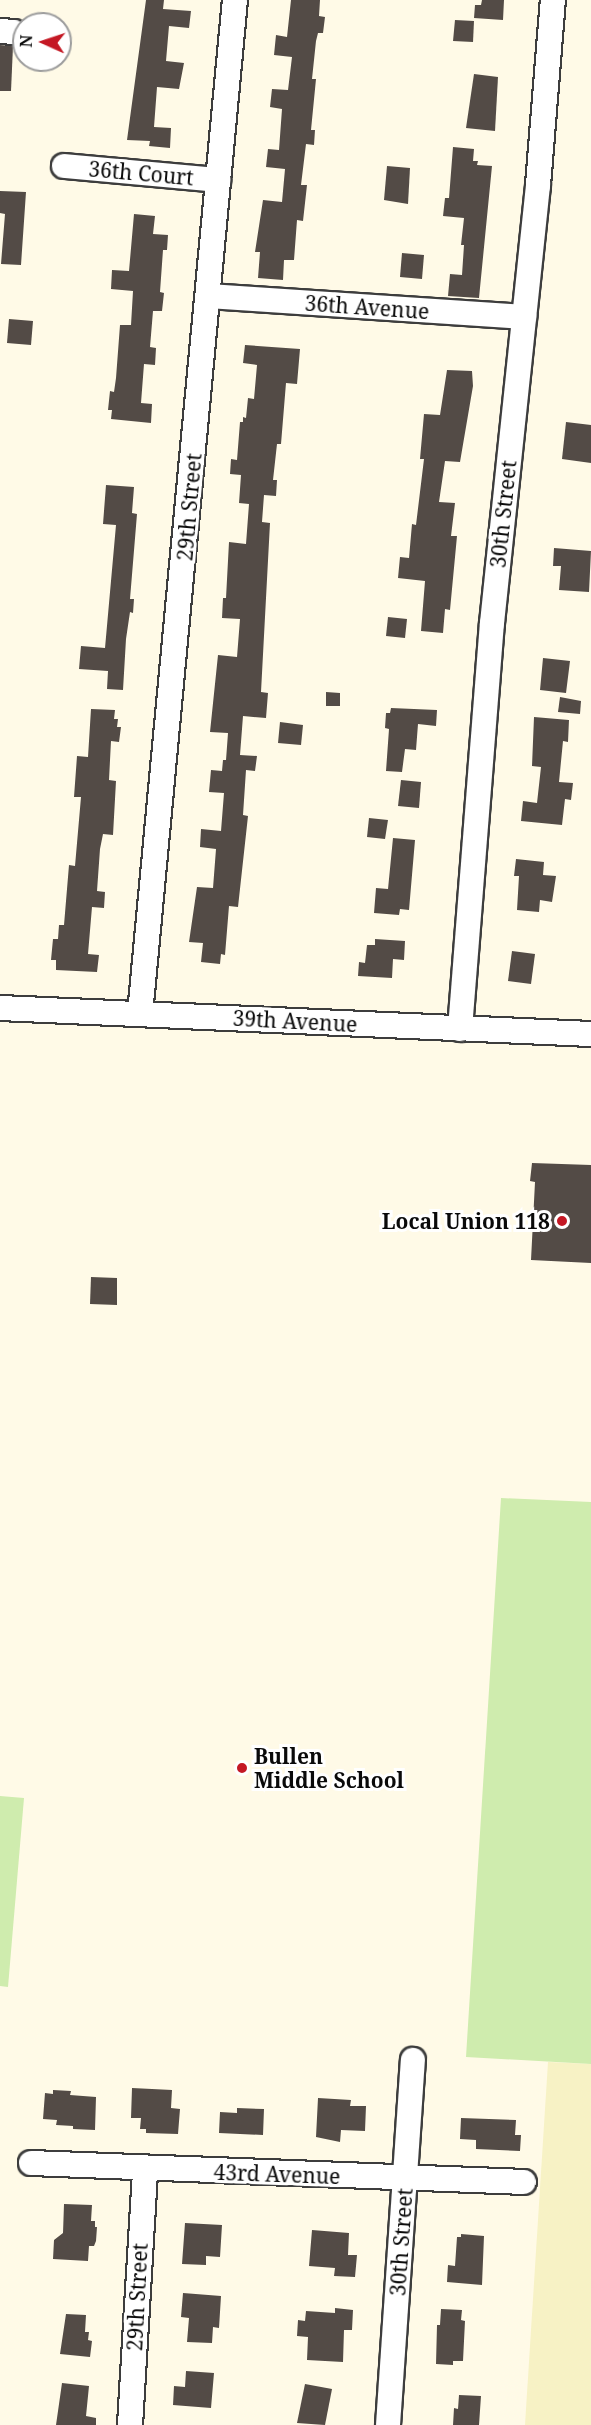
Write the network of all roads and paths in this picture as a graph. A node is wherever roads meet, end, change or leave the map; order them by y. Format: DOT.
graph roads {
  1 [pos="235,0"];
  2 [pos="553,0"];
  3 [pos="63,166"];
  4 [pos="218,180"];
  5 [pos="209,296"];
  6 [pos="524,317"];
  7 [pos="0,1008"];
  8 [pos="140,1014"];
  9 [pos="460,1029"];
  10 [pos="591,1034"];
  11 [pos="413,2060"];
  12 [pos="31,2163"];
  13 [pos="145,2169"];
  14 [pos="406,2179"];
  15 [pos="524,2182"];
  16 [pos="130,2425"];
  17 [pos="388,2425"];
  1 -- 4 [label="street, 29th Street"];
  2 -- 6 [label="street, 30th Street"];
  3 -- 4 [label="street, 36th Court"];
  4 -- 5 [label="street, 29th Street"];
  5 -- 6 [label="street, 36th Avenue"];
  5 -- 8 [label="street, 29th Street"];
  6 -- 9 [label="street, 30th Street"];
  7 -- 8 [label="street, 39th Avenue"];
  8 -- 9 [label="street, 39th Avenue"];
  9 -- 10 [label="street, 39th Avenue"];
  11 -- 14 [label="street, 30th Street"];
  12 -- 13 [label="street, 43rd Avenue"];
  13 -- 14 [label="street, 43rd Avenue"];
  13 -- 16 [label="street, 29th Street"];
  14 -- 15 [label="street, 43rd Avenue"];
  14 -- 17 [label="street, 30th Street"];
}
